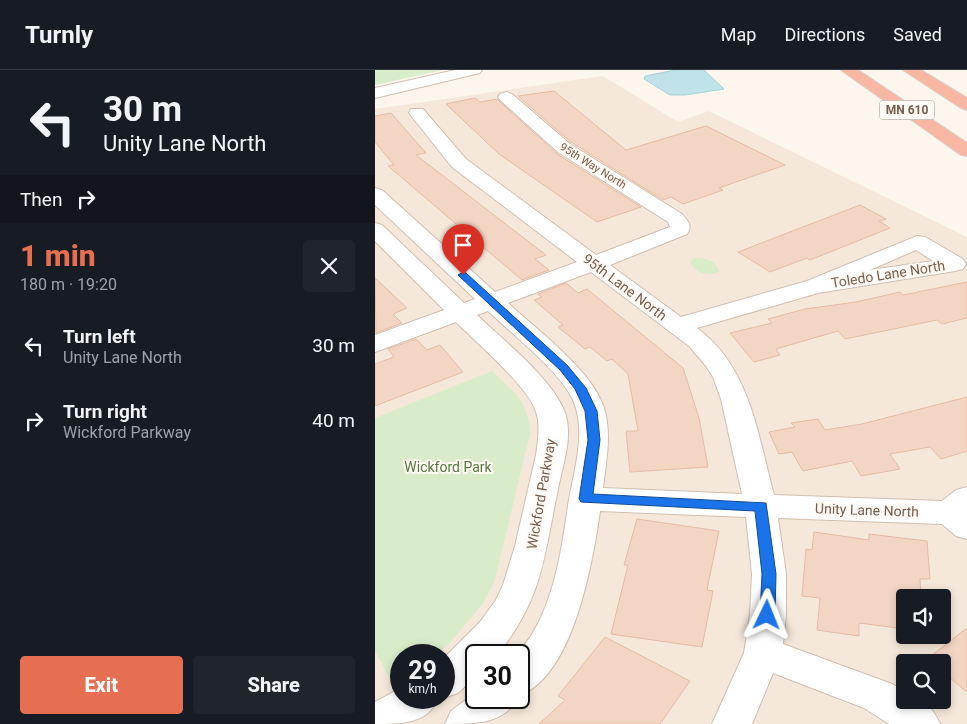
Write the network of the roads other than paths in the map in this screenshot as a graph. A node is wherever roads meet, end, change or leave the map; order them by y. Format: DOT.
graph roads {
  1 [pos="475,70"];
  2 [pos="848,70"];
  3 [pos="910,70"];
  4 [pos="375,93"];
  5 [pos="506,97"];
  6 [pos="967,105"];
  7 [pos="417,113"];
  8 [pos="967,151"];
  9 [pos="375,194"];
  10 [pos="375,229"];
  11 [pos="595,264"];
  12 [pos="815,286"];
  13 [pos="492,302"];
  14 [pos="460,313"];
  15 [pos="677,326"];
  16 [pos="375,344"];
  17 [pos="585,499"];
  18 [pos="761,507"];
  19 [pos="961,512"];
  20 [pos="763,653"];
  21 [pos="530,663"];
  22 [pos="455,672"];
  23 [pos="399,709"];
  24 [pos="485,709"];
  25 [pos="375,722"];
  26 [pos="465,724"];
  27 [pos="732,724"];
  28 [pos="920,724"];
  1 -- 4 [label="street"];
  2 -- 8 [label="highway, MN 610"];
  3 -- 6 [label="highway, MN 610"];
  5 -- 11 [label="street, 95th Way North"];
  7 -- 11 [label="street, 95th Lane North"];
  9 -- 13 [label="street"];
  10 -- 14 [label="street, Wickford Parkway"];
  11 -- 13 [label="street"];
  11 -- 15 [label="street, 95th Lane North"];
  12 -- 12 [label="street, Toledo Lane North"];
  12 -- 15 [label="street, Toledo Lane North"];
  13 -- 14 [label="street"];
  13 -- 17 [label="street"];
  14 -- 16 [label="street"];
  14 -- 22 [label="street, Wickford Parkway"];
  15 -- 18 [label="street, 95th Lane North"];
  17 -- 18 [label="street, Unity Lane North"];
  17 -- 21 [label="street"];
  18 -- 19 [label="street, Unity Lane North"];
  18 -- 20 [label="street"];
  20 -- 27 [label="street"];
  20 -- 28 [label="street"];
  23 -- 25 [label="street"];
  24 -- 26 [label="street"];
}
